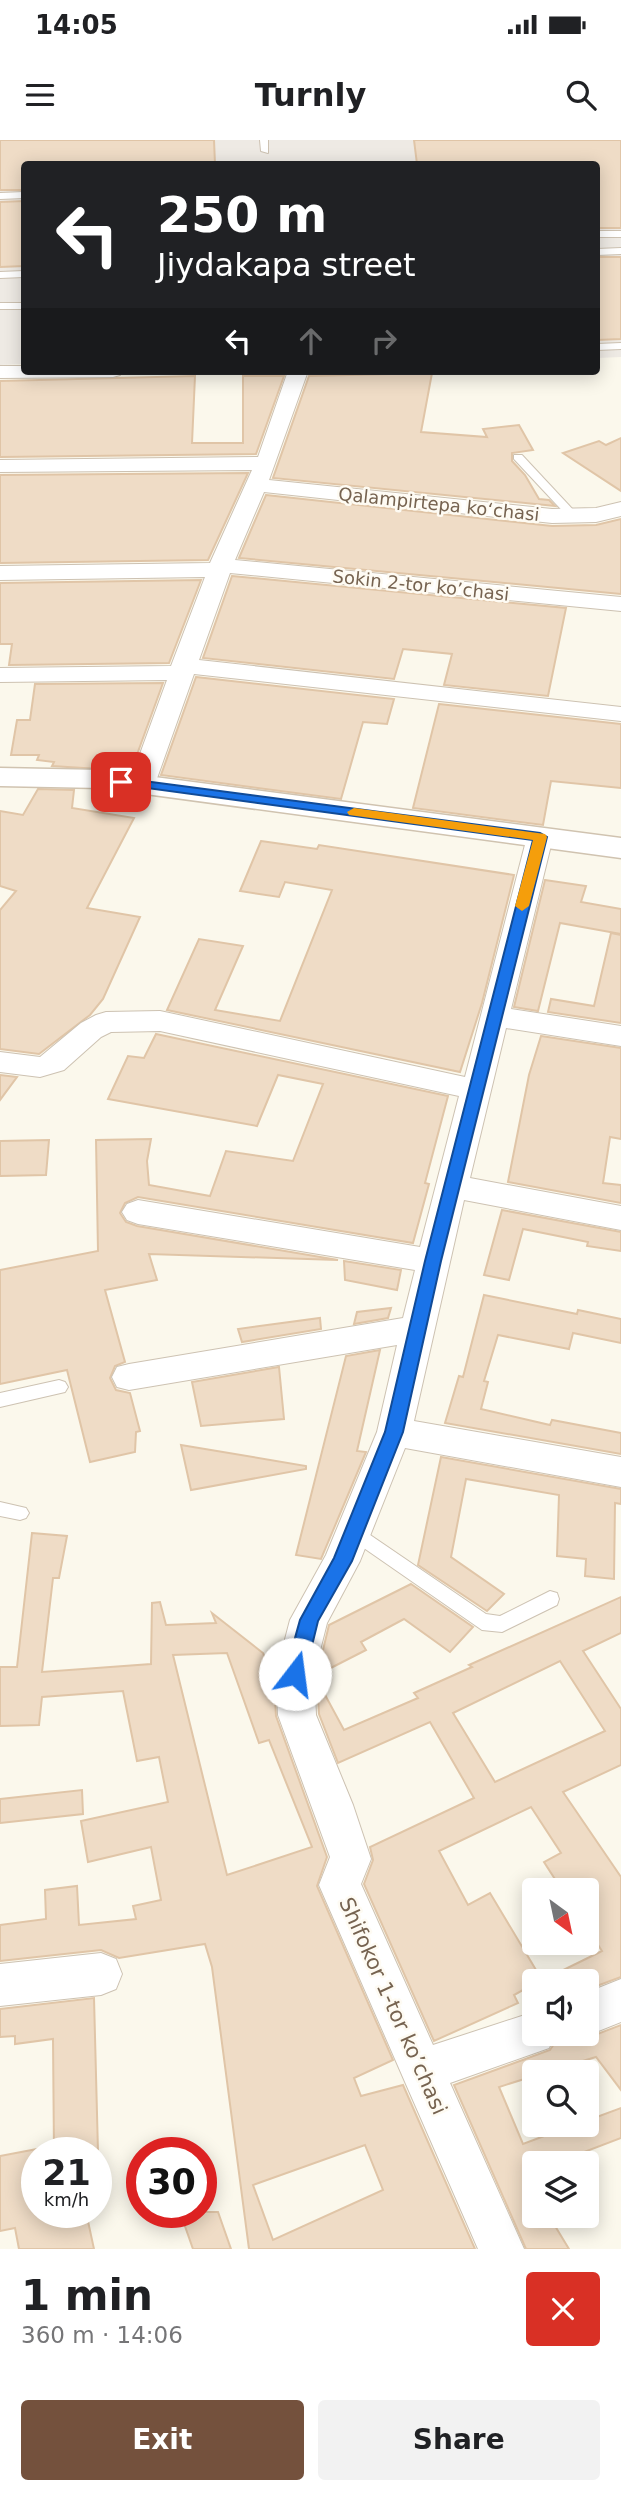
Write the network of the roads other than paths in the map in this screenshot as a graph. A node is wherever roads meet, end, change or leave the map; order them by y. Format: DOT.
graph roads {
  1 [pos="264,140"];
  2 [pos="265,151"];
  3 [pos="21,195"];
  4 [pos="0,196"];
  5 [pos="600,234"];
  6 [pos="621,234"];
  7 [pos="621,251"];
  8 [pos="600,252"];
  9 [pos="0,275"];
  10 [pos="21,275"];
  11 [pos="0,306"];
  12 [pos="21,306"];
  13 [pos="600,346"];
  14 [pos="621,346"];
  15 [pos="0,372"];
  16 [pos="21,372"];
  17 [pos="297,375"];
  18 [pos="518,457"];
  19 [pos="266,463"];
  20 [pos="0,466"];
  21 [pos="256,485"];
  22 [pos="621,509"];
  23 [pos="574,517"];
  24 [pos="220,567"];
  25 [pos="0,573"];
  26 [pos="621,604"];
  27 [pos="182,670"];
  28 [pos="0,675"];
  29 [pos="621,714"];
  30 [pos="0,777"];
  31 [pos="142,784"];
  32 [pos="540,837"];
  33 [pos="621,848"];
  34 [pos="494,1016"];
  35 [pos="621,1036"];
  36 [pos="0,1062"];
  37 [pos="478,1090"];
  38 [pos="452,1186"];
  39 [pos="138,1212"];
  40 [pos="621,1218"];
  41 [pos="433,1261"];
  42 [pos="418,1328"];
  43 [pos="129,1377"];
  44 [pos="59,1387"];
  45 [pos="0,1401"];
  46 [pos="394,1432"];
  47 [pos="621,1472"];
  48 [pos="0,1509"];
  49 [pos="20,1513"];
  50 [pos="354,1532"];
  51 [pos="550,1599"];
  52 [pos="101,1974"];
  53 [pos="0,1985"];
  54 [pos="621,2000"];
  55 [pos="599,2009"];
  56 [pos="522,2037"];
  57 [pos="422,2071"];
  58 [pos="501,2249"];
  1 -- 2 [label="lane"];
  3 -- 4 [label="lane"];
  5 -- 6 [label="lane"];
  7 -- 8 [label="lane"];
  9 -- 10 [label="lane"];
  11 -- 12 [label="lane"];
  13 -- 14 [label="lane"];
  15 -- 16 [label="street"];
  17 -- 19 [label="street"];
  18 -- 23 [label="lane"];
  19 -- 20 [label="street"];
  19 -- 21 [label="street"];
  21 -- 23 [label="street, Qalampirtepa koʻchasi"];
  21 -- 24 [label="street"];
  22 -- 23 [label="street, Qalampirtepa koʻchasi"];
  24 -- 25 [label="street, Sokin 2-tor koʼchasi"];
  24 -- 26 [label="street, Sokin 2-tor koʼchasi"];
  24 -- 27 [label="street"];
  27 -- 28 [label="street"];
  27 -- 29 [label="street"];
  27 -- 31 [label="street"];
  30 -- 31 [label="street"];
  31 -- 32 [label="street"];
  32 -- 33 [label="street"];
  32 -- 34 [label="street, Shifokor 1-tor koʼchasi"];
  34 -- 35 [label="street"];
  34 -- 37 [label="street, Shifokor 1-tor koʼchasi"];
  36 -- 37 [label="street"];
  37 -- 38 [label="street, Shifokor 1-tor koʼchasi"];
  38 -- 40 [label="street"];
  38 -- 41 [label="street, Shifokor 1-tor koʼchasi"];
  39 -- 41 [label="street"];
  41 -- 42 [label="street, Shifokor 1-tor koʼchasi"];
  42 -- 43 [label="street"];
  42 -- 46 [label="street, Shifokor 1-tor koʼchasi"];
  44 -- 45 [label="lane"];
  46 -- 47 [label="street"];
  46 -- 50 [label="street, Shifokor 1-tor koʼchasi"];
  48 -- 49 [label="lane"];
  50 -- 51 [label="lane"];
  50 -- 57 [label="street, Shifokor 1-tor koʼchasi"];
  52 -- 53 [label="street"];
  54 -- 55 [label="street"];
  56 -- 57 [label="street"];
  57 -- 58 [label="street, Shifokor 1-tor koʼchasi"];
}
